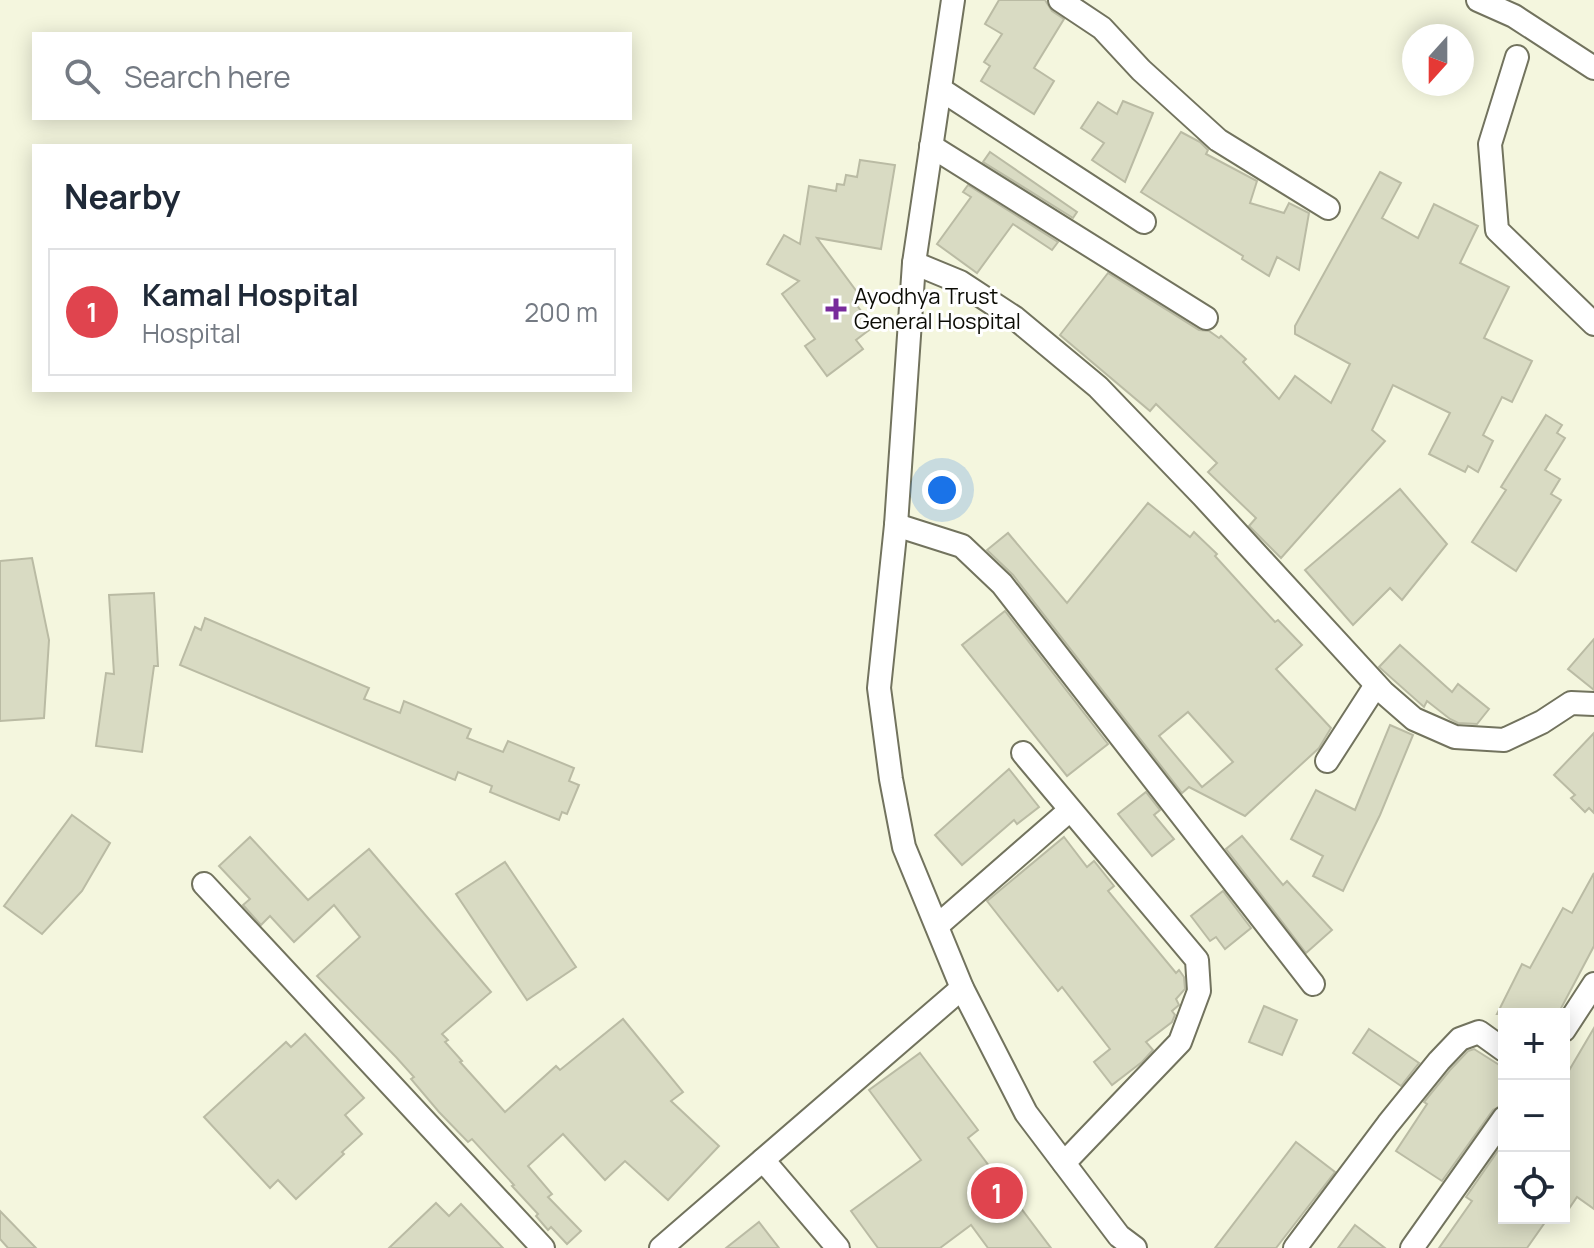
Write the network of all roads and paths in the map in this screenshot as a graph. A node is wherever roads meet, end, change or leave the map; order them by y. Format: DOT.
graph roads {
  1 [pos="953,0"];
  2 [pos="1060,0"];
  3 [pos="1478,0"];
  4 [pos="1517,57"];
  5 [pos="1594,68"];
  6 [pos="940,89"];
  7 [pos="931,146"];
  8 [pos="1328,208"];
  9 [pos="1144,222"];
  10 [pos="914,263"];
  11 [pos="1206,318"];
  12 [pos="1594,324"];
  13 [pos="896,525"];
  14 [pos="1376,685"];
  15 [pos="1594,704"];
  16 [pos="1023,753"];
  17 [pos="1327,761"];
  18 [pos="1070,810"];
  19 [pos="204,884"];
  20 [pos="937,926"];
  21 [pos="1313,984"];
  22 [pos="1594,984"];
  23 [pos="962,988"];
  24 [pos="1570,1021"];
  25 [pos="1498,1046"];
  26 [pos="1498,1126"];
  27 [pos="763,1160"];
  28 [pos="1064,1163"];
  29 [pos="543,1248"];
  30 [pos="661,1248"];
  31 [pos="838,1248"];
  32 [pos="1135,1248"];
  33 [pos="1295,1248"];
  34 [pos="1412,1248"];
  1 -- 6 [label="street"];
  2 -- 8 [label="street"];
  3 -- 5 [label="street"];
  4 -- 12 [label="street"];
  6 -- 7 [label="street"];
  6 -- 9 [label="street"];
  7 -- 10 [label="street"];
  7 -- 11 [label="street"];
  10 -- 13 [label="street"];
  10 -- 14 [label="street"];
  13 -- 20 [label="street"];
  13 -- 21 [label="street"];
  14 -- 15 [label="street"];
  14 -- 17 [label="street"];
  16 -- 18 [label="street"];
  18 -- 20 [label="street"];
  18 -- 28 [label="street"];
  19 -- 29 [label="street"];
  20 -- 23 [label="street"];
  22 -- 24 [label="street"];
  23 -- 27 [label="street"];
  23 -- 28 [label="street"];
  25 -- 33 [label="street"];
  26 -- 34 [label="street"];
  27 -- 30 [label="street"];
  27 -- 31 [label="street"];
  28 -- 32 [label="street"];
}
